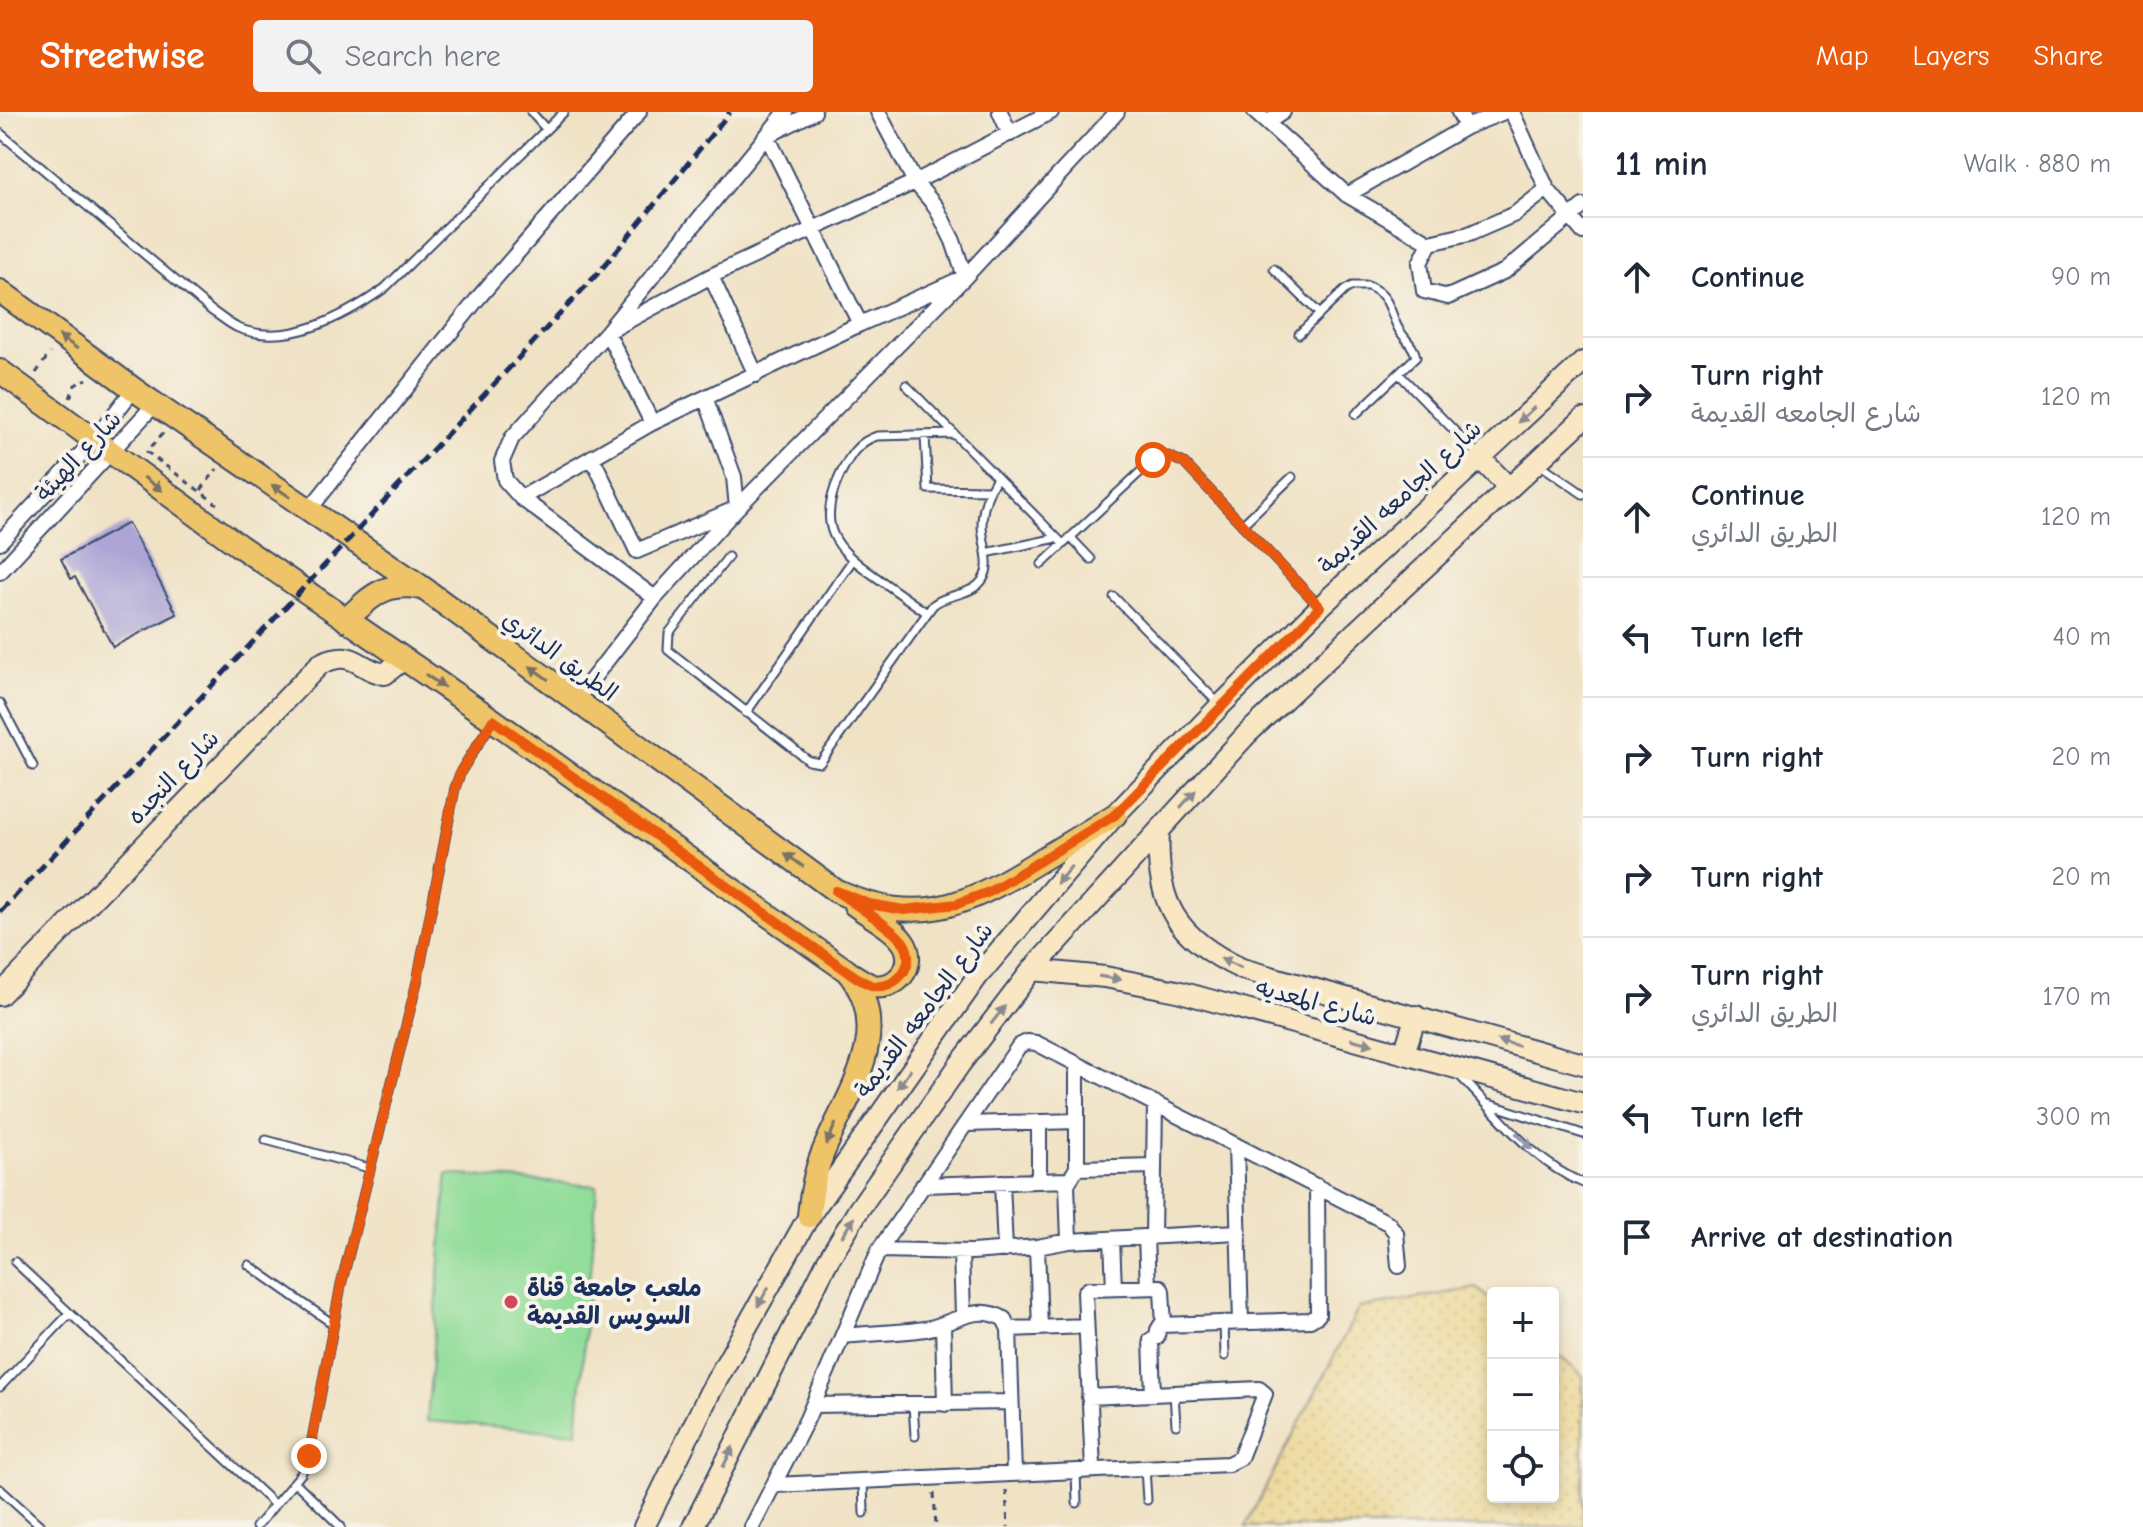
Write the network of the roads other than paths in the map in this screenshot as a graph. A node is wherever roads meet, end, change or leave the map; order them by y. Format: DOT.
graph roads {
  1 [pos="531,112"];
  2 [pos="564,112"];
  3 [pos="639,112"];
  4 [pos="786,112"];
  5 [pos="814,112"];
  6 [pos="878,112"];
  7 [pos="1000,112"];
  8 [pos="1051,112"];
  9 [pos="1117,112"];
  10 [pos="1255,112"];
  11 [pos="1283,112"];
  12 [pos="1459,112"];
  13 [pos="1504,112"];
  14 [pos="1512,112"];
  15 [pos="1268,122"];
  16 [pos="1466,127"];
  17 [pos="546,129"];
  18 [pos="0,133"];
  19 [pos="1010,134"];
  20 [pos="767,136"];
  21 [pos="915,182"];
  22 [pos="1547,189"];
  23 [pos="1347,195"];
  24 [pos="1583,206"];
  25 [pos="1570,217"];
  26 [pos="811,228"];
  27 [pos="1583,232"];
  28 [pos="1430,243"];
  29 [pos="1274,269"];
  30 [pos="711,276"];
  31 [pos="965,277"];
  32 [pos="0,291"];
  33 [pos="1320,314"];
  34 [pos="860,324"];
  35 [pos="607,332"];
  36 [pos="1299,334"];
  37 [pos="1583,362"];
  38 [pos="0,371"];
  39 [pos="1399,374"];
  40 [pos="756,375"];
  41 [pos="906,385"];
  42 [pos="134,389"];
  43 [pos="706,400"];
  44 [pos="155,404"];
  45 [pos="1356,414"];
  46 [pos="1583,419"];
  47 [pos="652,423"];
  48 [pos="954,434"];
  49 [pos="925,436"];
  50 [pos="103,447"];
  51 [pos="592,457"];
  52 [pos="1480,458"];
  53 [pos="1537,462"];
  54 [pos="997,477"];
  55 [pos="1292,477"];
  56 [pos="1509,488"];
  57 [pos="989,490"];
  58 [pos="1583,494"];
  59 [pos="521,498"];
  60 [pos="737,508"];
  61 [pos="309,510"];
  62 [pos="1242,525"];
  63 [pos="1070,537"];
  64 [pos="0,541"];
  65 [pos="1060,541"];
  66 [pos="637,551"];
  67 [pos="986,553"];
  68 [pos="15,556"];
  69 [pos="728,557"];
  70 [pos="1091,559"];
  71 [pos="852,561"];
  72 [pos="1042,564"];
  73 [pos="0,572"];
  74 [pos="621,572"];
  75 [pos="423,588"];
  76 [pos="1114,597"];
  77 [pos="655,598"];
  78 [pos="1320,607"];
  79 [pos="927,613"];
  80 [pos="346,620"];
  81 [pos="403,659"];
  82 [pos="576,700"];
  83 [pos="0,703"];
  84 [pos="1220,706"];
  85 [pos="746,713"];
  86 [pos="493,720"];
  87 [pos="33,766"];
  88 [pos="1115,815"];
  89 [pos="1159,831"];
  90 [pos="836,891"];
  91 [pos="1032,970"];
  92 [pos="847,971"];
  93 [pos="0,995"];
  94 [pos="1416,1016"];
  95 [pos="1404,1053"];
  96 [pos="1077,1064"];
  97 [pos="1583,1064"];
  98 [pos="1450,1066"];
  99 [pos="1155,1103"];
  100 [pos="1583,1103"];
  101 [pos="1487,1104"];
  102 [pos="1077,1121"];
  103 [pos="1039,1122"];
  104 [pos="966,1124"];
  105 [pos="1583,1134"];
  106 [pos="266,1140"];
  107 [pos="1236,1145"];
  108 [pos="1154,1166"];
  109 [pos="369,1168"];
  110 [pos="1072,1174"];
  111 [pos="1039,1181"];
  112 [pos="1002,1182"];
  113 [pos="1583,1183"];
  114 [pos="923,1185"];
  115 [pos="1317,1186"];
  116 [pos="809,1216"];
  117 [pos="1238,1232"];
  118 [pos="1149,1237"];
  119 [pos="1112,1239"];
  120 [pos="1069,1241"];
  121 [pos="1037,1247"];
  122 [pos="879,1250"];
  123 [pos="1005,1250"];
  124 [pos="961,1252"];
  125 [pos="15,1262"];
  126 [pos="249,1265"];
  127 [pos="1399,1266"];
  128 [pos="1148,1287"];
  129 [pos="1114,1288"];
  130 [pos="70,1313"];
  131 [pos="963,1315"];
  132 [pos="1241,1322"];
  133 [pos="1224,1323"];
  134 [pos="333,1324"];
  135 [pos="943,1324"];
  136 [pos="1164,1325"];
  137 [pos="1086,1326"];
  138 [pos="1040,1328"];
  139 [pos="1009,1329"];
  140 [pos="843,1336"];
  141 [pos="1225,1356"];
  142 [pos="0,1387"];
  143 [pos="1174,1393"];
  144 [pos="1153,1394"];
  145 [pos="1089,1397"];
  146 [pos="1011,1402"];
  147 [pos="913,1404"];
  148 [pos="945,1404"];
  149 [pos="813,1405"];
  150 [pos="1176,1425"];
  151 [pos="915,1436"];
  152 [pos="1145,1468"];
  153 [pos="1093,1470"];
  154 [pos="1076,1471"];
  155 [pos="1010,1474"];
  156 [pos="863,1481"];
  157 [pos="295,1482"];
  158 [pos="774,1485"];
  159 [pos="0,1489"];
  160 [pos="1147,1500"];
  161 [pos="1077,1503"];
  162 [pos="275,1505"];
  163 [pos="864,1513"];
  164 [pos="263,1520"];
  165 [pos="42,1527"];
  166 [pos="256,1527"];
  167 [pos="271,1527"];
  168 [pos="341,1527"];
  169 [pos="644,1527"];
  170 [pos="693,1527"];
  171 [pos="752,1527"];
  1 -- 17 [label="lane"];
  2 -- 17 [label="lane"];
  3 -- 61 [label="street"];
  4 -- 20 [label="street"];
  5 -- 20 [label="street"];
  6 -- 21 [label="street"];
  7 -- 19 [label="street"];
  8 -- 19 [label="street"];
  9 -- 31 [label="street"];
  10 -- 15 [label="street"];
  11 -- 15 [label="street"];
  12 -- 16 [label="street"];
  13 -- 16 [label="street"];
  14 -- 22 [label="street"];
  15 -- 23 [label="street"];
  16 -- 23 [label="street"];
  17 -- 18 [label="lane"];
  19 -- 21 [label="street"];
  20 -- 26 [label="street"];
  20 -- 35 [label="street"];
  21 -- 26 [label="street"];
  21 -- 31 [label="street"];
  22 -- 25 [label="street"];
  22 -- 28 [label="street"];
  23 -- 28 [label="street"];
  24 -- 25 [label="street"];
  25 -- 27 [label="street"];
  25 -- 28 [label="street"];
  26 -- 30 [label="street"];
  26 -- 34 [label="street"];
  29 -- 33 [label="lane"];
  30 -- 35 [label="street"];
  30 -- 40 [label="street"];
  31 -- 34 [label="street"];
  31 -- 60 [label="street"];
  42 -- 32 [label="main road, الطريق الدائري, one-way"];
  33 -- 36 [label="lane"];
  33 -- 39 [label="lane"];
  34 -- 40 [label="street"];
  35 -- 47 [label="street"];
  35 -- 59 [label="street"];
  37 -- 52 [label="main road, شارع الجامعه القديمة, one-way"];
  38 -- 50 [label="main road"];
  39 -- 45 [label="lane"];
  39 -- 52 [label="lane"];
  40 -- 43 [label="street"];
  41 -- 48 [label="lane"];
  42 -- 44 [label="main road, الطريق الدائري"];
  42 -- 50 [label="street, شارع الهيئة"];
  43 -- 47 [label="street"];
  43 -- 60 [label="street"];
  44 -- 50 [label="street, شارع الهيئة"];
  61 -- 44 [label="main road, الطريق الدائري, one-way"];
  46 -- 53 [label="main road"];
  47 -- 51 [label="street"];
  48 -- 49 [label="lane"];
  48 -- 54 [label="lane"];
  49 -- 57 [label="lane"];
  49 -- 71 [label="lane"];
  50 -- 64 [label="street, شارع الهيئة"];
  50 -- 68 [label="street, شارع الهيئة"];
  50 -- 80 [label="main road, one-way"];
  51 -- 59 [label="street"];
  51 -- 66 [label="street"];
  52 -- 56 [label="main road"];
  52 -- 78 [label="main road, شارع الجامعه القديمة"];
  53 -- 56 [label="main road"];
  53 -- 58 [label="lane"];
  54 -- 57 [label="lane"];
  54 -- 65 [label="lane"];
  55 -- 62 [label="lane"];
  89 -- 56 [label="main road, one-way"];
  57 -- 67 [label="lane"];
  59 -- 74 [label="street"];
  60 -- 66 [label="street"];
  60 -- 77 [label="street"];
  61 -- 75 [label="main road, الطريق الدائري"];
  62 -- 63 [label="lane"];
  62 -- 78 [label="lane"];
  63 -- 65 [label="lane"];
  63 -- 70 [label="lane"];
  64 -- 68 [label="street"];
  65 -- 67 [label="lane"];
  65 -- 72 [label="lane"];
  66 -- 74 [label="street"];
  67 -- 79 [label="lane"];
  68 -- 73 [label="street, شارع الهيئة"];
  69 -- 85 [label="lane"];
  71 -- 79 [label="lane"];
  71 -- 85 [label="lane"];
  74 -- 77 [label="street"];
  75 -- 80 [label="main road"];
  82 -- 75 [label="main road, الطريق الدائري, one-way"];
  76 -- 84 [label="lane"];
  77 -- 82 [label="street"];
  78 -- 84 [label="main road, شارع الجامعه القديمة"];
  79 -- 85 [label="lane"];
  80 -- 81 [label="main road"];
  81 -- 86 [label="main road, one-way"];
  81 -- 93 [label="main road, شارع النجده"];
  90 -- 82 [label="main road, الطريق الدائري, one-way"];
  83 -- 87 [label="lane"];
  84 -- 88 [label="main road, شارع الجامعه القديمة"];
  86 -- 92 [label="main road"];
  86 -- 109 [label="lane"];
  88 -- 90 [label="main road, الطريق الدائري"];
  88 -- 116 [label="main road, شارع الجامعه القديمة, one-way"];
  89 -- 91 [label="main road"];
  94 -- 89 [label="main road, شارع المعديه, one-way"];
  90 -- 92 [label="main road"];
  91 -- 95 [label="main road, شارع المعديه, one-way"];
  170 -- 91 [label="main road, one-way"];
  92 -- 116 [label="main road, one-way"];
  94 -- 95 [label="main road"];
  97 -- 94 [label="main road, شارع المعديه, one-way"];
  95 -- 98 [label="main road, شارع المعديه"];
  96 -- 99 [label="street"];
  96 -- 102 [label="street"];
  96 -- 104 [label="street"];
  98 -- 100 [label="main road, شارع المعديه"];
  98 -- 101 [label="lane"];
  99 -- 107 [label="street"];
  99 -- 108 [label="street"];
  101 -- 105 [label="lane"];
  101 -- 113 [label="lane, one-way"];
  102 -- 103 [label="street"];
  102 -- 110 [label="street"];
  103 -- 104 [label="street"];
  103 -- 111 [label="street"];
  104 -- 114 [label="street"];
  106 -- 109 [label="lane"];
  107 -- 115 [label="street"];
  107 -- 117 [label="street"];
  108 -- 110 [label="street"];
  108 -- 118 [label="street"];
  109 -- 134 [label="lane"];
  110 -- 111 [label="street"];
  110 -- 120 [label="street"];
  111 -- 112 [label="street"];
  112 -- 114 [label="street"];
  112 -- 123 [label="street"];
  114 -- 122 [label="street"];
  115 -- 127 [label="street"];
  115 -- 132 [label="street"];
  116 -- 169 [label="main road, شارع الجامعه القديمة, one-way"];
  117 -- 118 [label="street"];
  117 -- 132 [label="street"];
  118 -- 119 [label="street"];
  118 -- 128 [label="street"];
  119 -- 120 [label="street"];
  119 -- 129 [label="street"];
  120 -- 121 [label="street"];
  121 -- 123 [label="street"];
  121 -- 138 [label="street"];
  122 -- 124 [label="street"];
  122 -- 140 [label="street"];
  123 -- 124 [label="street"];
  124 -- 131 [label="street"];
  125 -- 130 [label="lane"];
  126 -- 134 [label="lane"];
  128 -- 129 [label="street"];
  128 -- 136 [label="street"];
  129 -- 137 [label="street"];
  130 -- 142 [label="lane"];
  130 -- 162 [label="lane"];
  131 -- 135 [label="street"];
  131 -- 139 [label="street"];
  132 -- 133 [label="street"];
  133 -- 136 [label="street"];
  133 -- 141 [label="lane"];
  134 -- 157 [label="lane"];
  135 -- 140 [label="street"];
  135 -- 148 [label="street"];
  136 -- 144 [label="street"];
  137 -- 138 [label="street"];
  137 -- 145 [label="street"];
  138 -- 139 [label="street"];
  139 -- 146 [label="street"];
  140 -- 149 [label="street"];
  143 -- 144 [label="street"];
  143 -- 150 [label="lane"];
  143 -- 152 [label="street"];
  144 -- 145 [label="street"];
  145 -- 153 [label="street"];
  146 -- 148 [label="street"];
  146 -- 155 [label="street"];
  147 -- 148 [label="street"];
  147 -- 149 [label="street"];
  147 -- 151 [label="lane"];
  149 -- 158 [label="street"];
  152 -- 153 [label="street"];
  152 -- 160 [label="lane"];
  153 -- 154 [label="street"];
  154 -- 155 [label="street"];
  154 -- 161 [label="lane"];
  155 -- 156 [label="street"];
  156 -- 158 [label="street"];
  156 -- 163 [label="lane"];
  157 -- 162 [label="lane"];
  157 -- 168 [label="lane"];
  158 -- 171 [label="street"];
  159 -- 165 [label="lane"];
  162 -- 164 [label="lane"];
  164 -- 166 [label="lane"];
  164 -- 167 [label="lane"];
}
